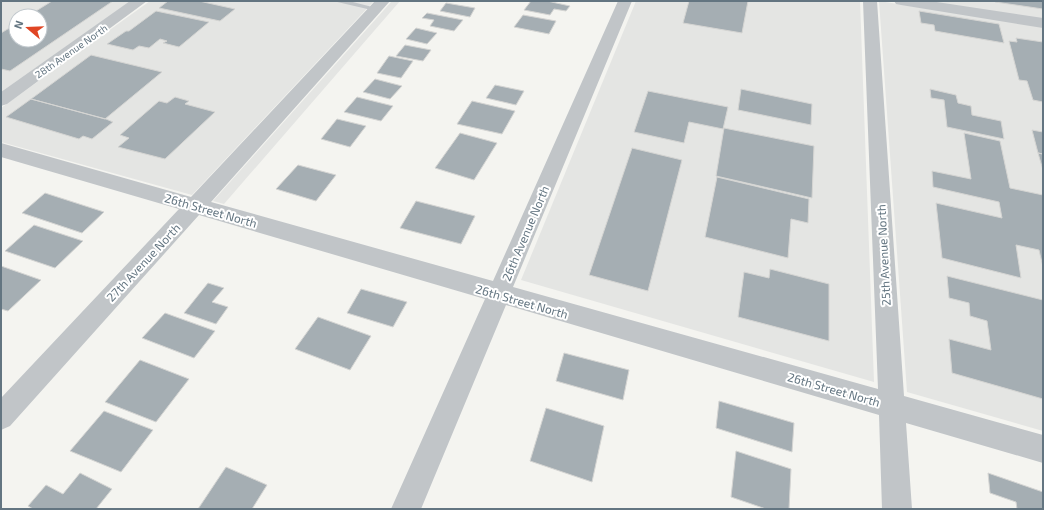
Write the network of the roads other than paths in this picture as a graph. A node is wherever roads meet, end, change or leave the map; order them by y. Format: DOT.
graph roads {
  1 [pos="140,1"];
  2 [pos="337,1"];
  3 [pos="625,1"];
  4 [pos="870,1"];
  5 [pos="901,1"];
  6 [pos="380,5"];
  7 [pos="1043,23"];
  8 [pos="1,100"];
  9 [pos="1,150"];
  10 [pos="195,206"];
  11 [pos="499,294"];
  12 [pos="891,405"];
  13 [pos="1,417"];
  14 [pos="1043,449"];
  15 [pos="406,509"];
  16 [pos="897,509"];
  1 -- 8 [label="street, 28th Avenue North"];
  2 -- 6 [label="lane"];
  3 -- 11 [label="street, 26th Avenue North"];
  4 -- 12 [label="street, 25th Avenue North"];
  5 -- 7 [label="street"];
  6 -- 10 [label="street, 27th Avenue North"];
  9 -- 10 [label="street, 26th Street North"];
  10 -- 11 [label="street, 26th Street North"];
  10 -- 13 [label="street, 27th Avenue North"];
  11 -- 12 [label="street, 26th Street North"];
  11 -- 15 [label="street, 26th Avenue North"];
  12 -- 14 [label="street, 26th Street North"];
  12 -- 16 [label="street, 25th Avenue North"];
}
